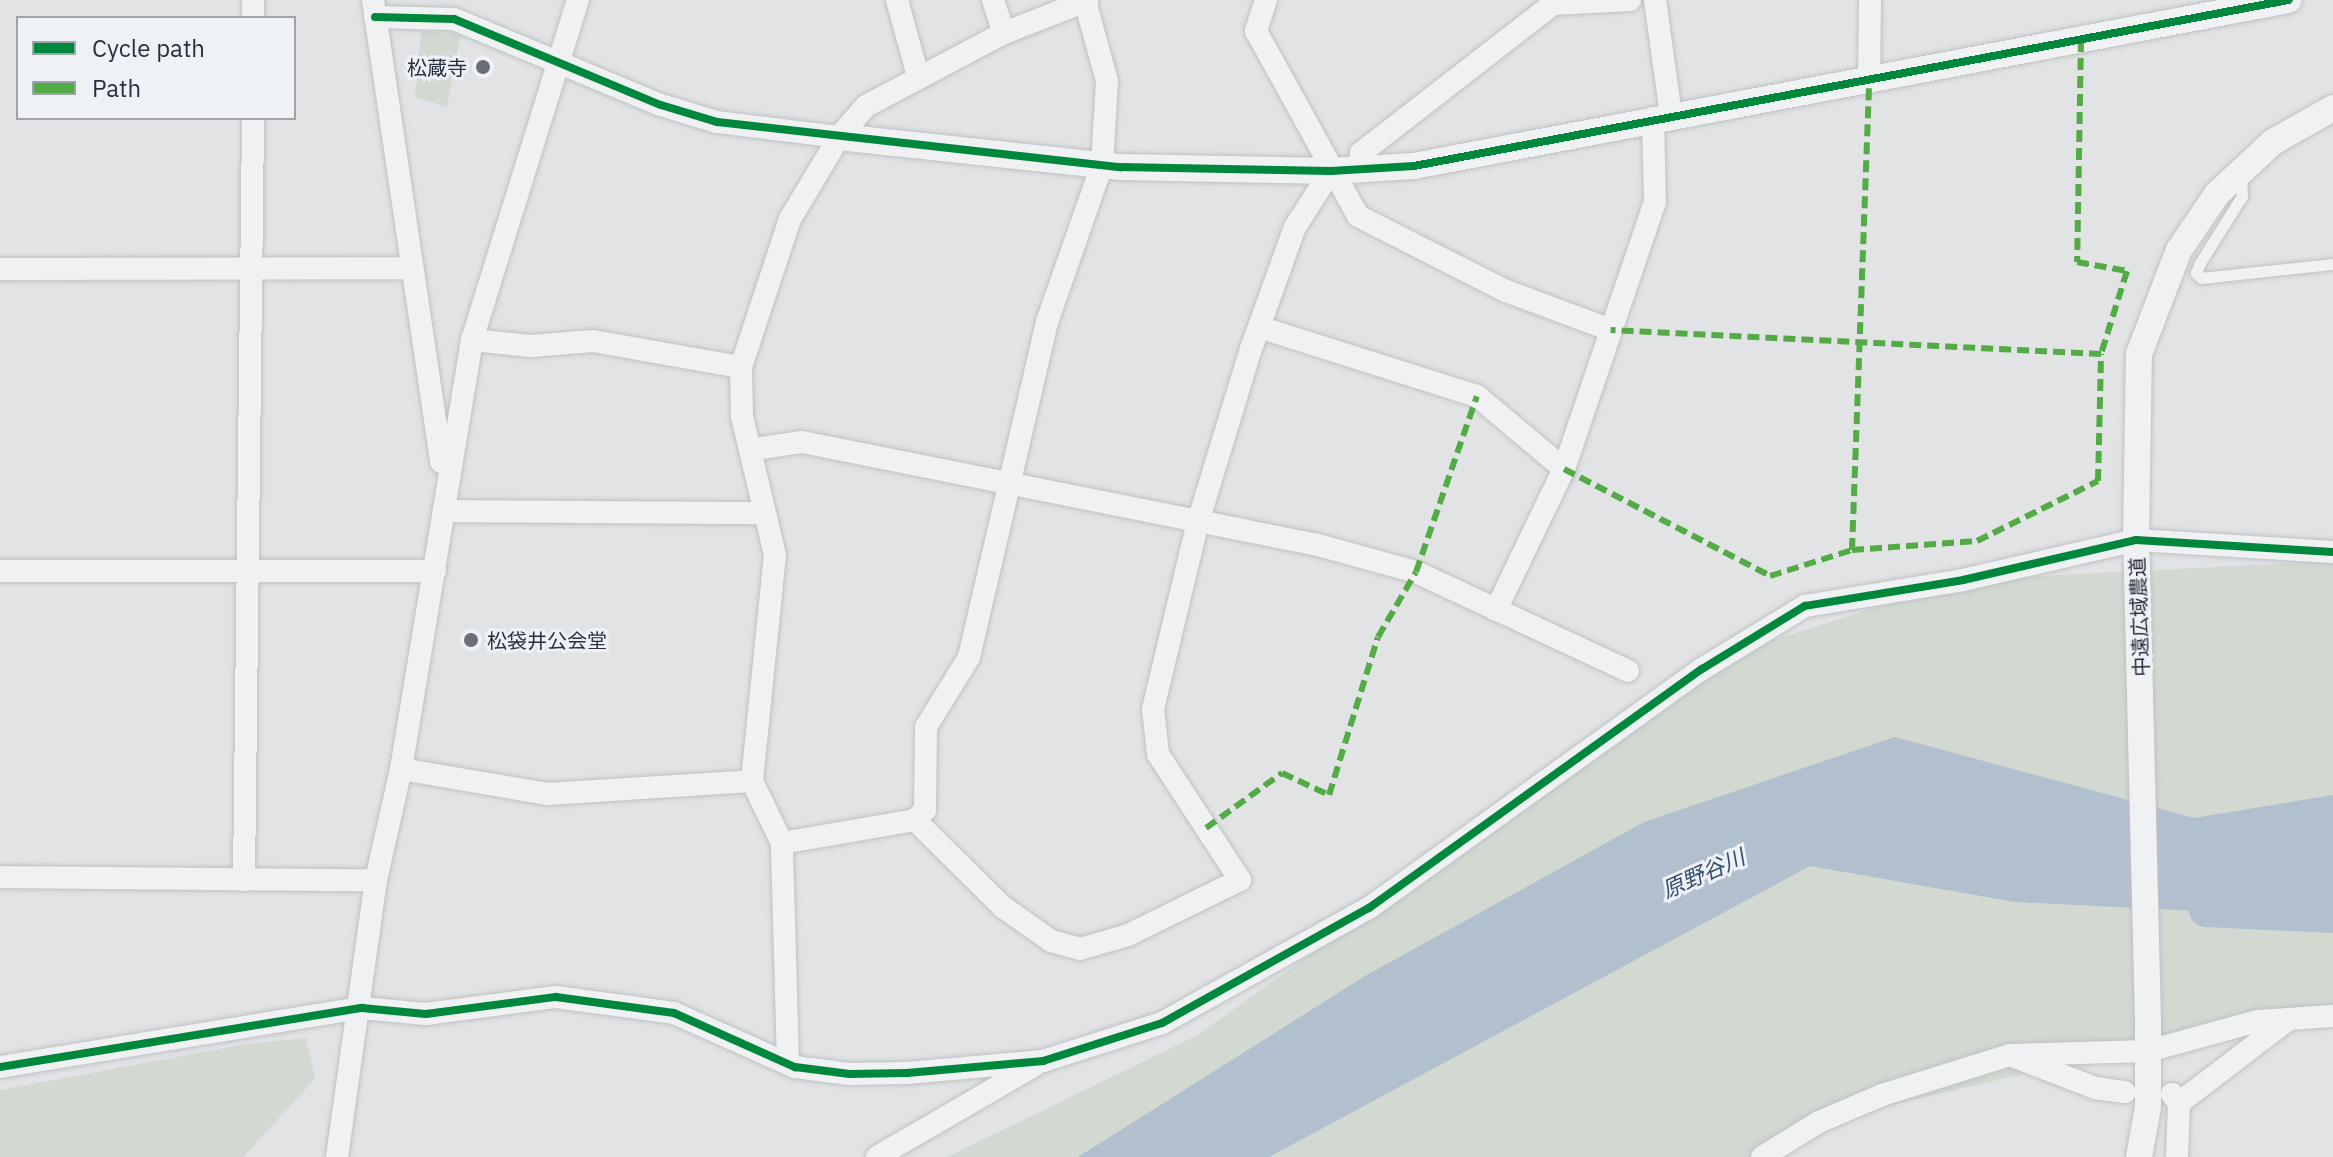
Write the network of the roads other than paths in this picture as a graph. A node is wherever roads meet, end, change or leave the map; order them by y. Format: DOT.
graph roads {
  1 [pos="578,0"];
  2 [pos="897,0"];
  3 [pos="993,0"];
  4 [pos="1086,0"];
  5 [pos="1266,0"];
  6 [pos="1630,0"];
  7 [pos="1655,0"];
  8 [pos="1870,0"];
  9 [pos="2288,0"];
  10 [pos="374,8"];
  11 [pos="2199,8"];
  12 [pos="1004,33"];
  13 [pos="558,62"];
  14 [pos="918,76"];
  15 [pos="1869,82"];
  16 [pos="2333,108"];
  17 [pos="1662,117"];
  18 [pos="253,120"];
  19 [pos="839,137"];
  20 [pos="1102,165"];
  21 [pos="1360,170"];
  22 [pos="2240,170"];
  23 [pos="1331,171"];
  24 [pos="2333,264"];
  25 [pos="254,268"];
  26 [pos="409,268"];
  27 [pos="0,269"];
  28 [pos="1259,327"];
  29 [pos="1611,330"];
  30 [pos="472,340"];
  31 [pos="741,367"];
  32 [pos="754,449"];
  33 [pos="1564,469"];
  34 [pos="1006,483"];
  35 [pos="444,511"];
  36 [pos="764,513"];
  37 [pos="1198,522"];
  38 [pos="2137,551"];
  39 [pos="2333,552"];
  40 [pos="0,571"];
  41 [pos="251,571"];
  42 [pos="435,571"];
  43 [pos="1496,610"];
  44 [pos="1628,671"];
  45 [pos="401,769"];
  46 [pos="752,781"];
  47 [pos="915,820"];
  48 [pos="782,843"];
  49 [pos="0,877"];
  50 [pos="244,880"];
  51 [pos="376,880"];
  52 [pos="362,1008"];
  53 [pos="2333,1016"];
  54 [pos="2289,1019"];
  55 [pos="2148,1051"];
  56 [pos="2010,1055"];
  57 [pos="1043,1061"];
  58 [pos="788,1064"];
  59 [pos="0,1067"];
  60 [pos="2125,1092"];
  61 [pos="337,1157"];
  62 [pos="877,1157"];
  63 [pos="1762,1157"];
  64 [pos="2139,1157"];
  65 [pos="2177,1157"];
  1 -- 13 [label="street"];
  2 -- 14 [label="street"];
  3 -- 12 [label="street"];
  4 -- 12 [label="street"];
  4 -- 20 [label="street"];
  5 -- 23 [label="street"];
  6 -- 21 [label="street"];
  7 -- 17 [label="street"];
  8 -- 15 [label="street"];
  9 -- 11 [label="street"];
  10 -- 13 [label="street"];
  10 -- 26 [label="street"];
  11 -- 15 [label="street"];
  12 -- 14 [label="street"];
  13 -- 19 [label="street"];
  13 -- 30 [label="street"];
  14 -- 19 [label="street"];
  15 -- 17 [label="street"];
  16 -- 22 [label="street, 中遠広域農道"];
  17 -- 21 [label="street"];
  17 -- 29 [label="street"];
  18 -- 25 [label="street"];
  19 -- 20 [label="street"];
  19 -- 31 [label="street"];
  20 -- 23 [label="street"];
  20 -- 34 [label="street"];
  21 -- 23 [label="street"];
  22 -- 24 [label="lane"];
  22 -- 38 [label="street, 中遠広域農道"];
  23 -- 28 [label="street"];
  23 -- 29 [label="street"];
  25 -- 26 [label="street"];
  25 -- 27 [label="street"];
  25 -- 41 [label="street"];
  26 -- 35 [label="street"];
  28 -- 33 [label="street"];
  28 -- 37 [label="street"];
  29 -- 33 [label="street"];
  30 -- 31 [label="street"];
  30 -- 35 [label="street"];
  31 -- 32 [label="street"];
  32 -- 34 [label="street"];
  32 -- 36 [label="street"];
  33 -- 43 [label="street"];
  34 -- 37 [label="street"];
  34 -- 47 [label="street"];
  35 -- 36 [label="street"];
  35 -- 42 [label="street"];
  36 -- 46 [label="street"];
  37 -- 43 [label="street"];
  37 -- 47 [label="street"];
  38 -- 39 [label="street"];
  38 -- 55 [label="street, 中遠広域農道"];
  38 -- 57 [label="street"];
  40 -- 41 [label="street"];
  41 -- 42 [label="street"];
  41 -- 50 [label="street"];
  42 -- 45 [label="street"];
  43 -- 44 [label="street"];
  45 -- 46 [label="street"];
  45 -- 51 [label="street"];
  46 -- 48 [label="street"];
  47 -- 48 [label="street"];
  48 -- 58 [label="street"];
  49 -- 50 [label="street"];
  50 -- 51 [label="street"];
  51 -- 52 [label="street"];
  52 -- 58 [label="street"];
  52 -- 59 [label="street"];
  52 -- 61 [label="street"];
  53 -- 54 [label="street"];
  54 -- 55 [label="street"];
  54 -- 65 [label="street"];
  55 -- 56 [label="street"];
  55 -- 64 [label="street, 中遠広域農道"];
  56 -- 60 [label="street"];
  56 -- 63 [label="street"];
  57 -- 58 [label="street"];
  57 -- 62 [label="street"];
}
